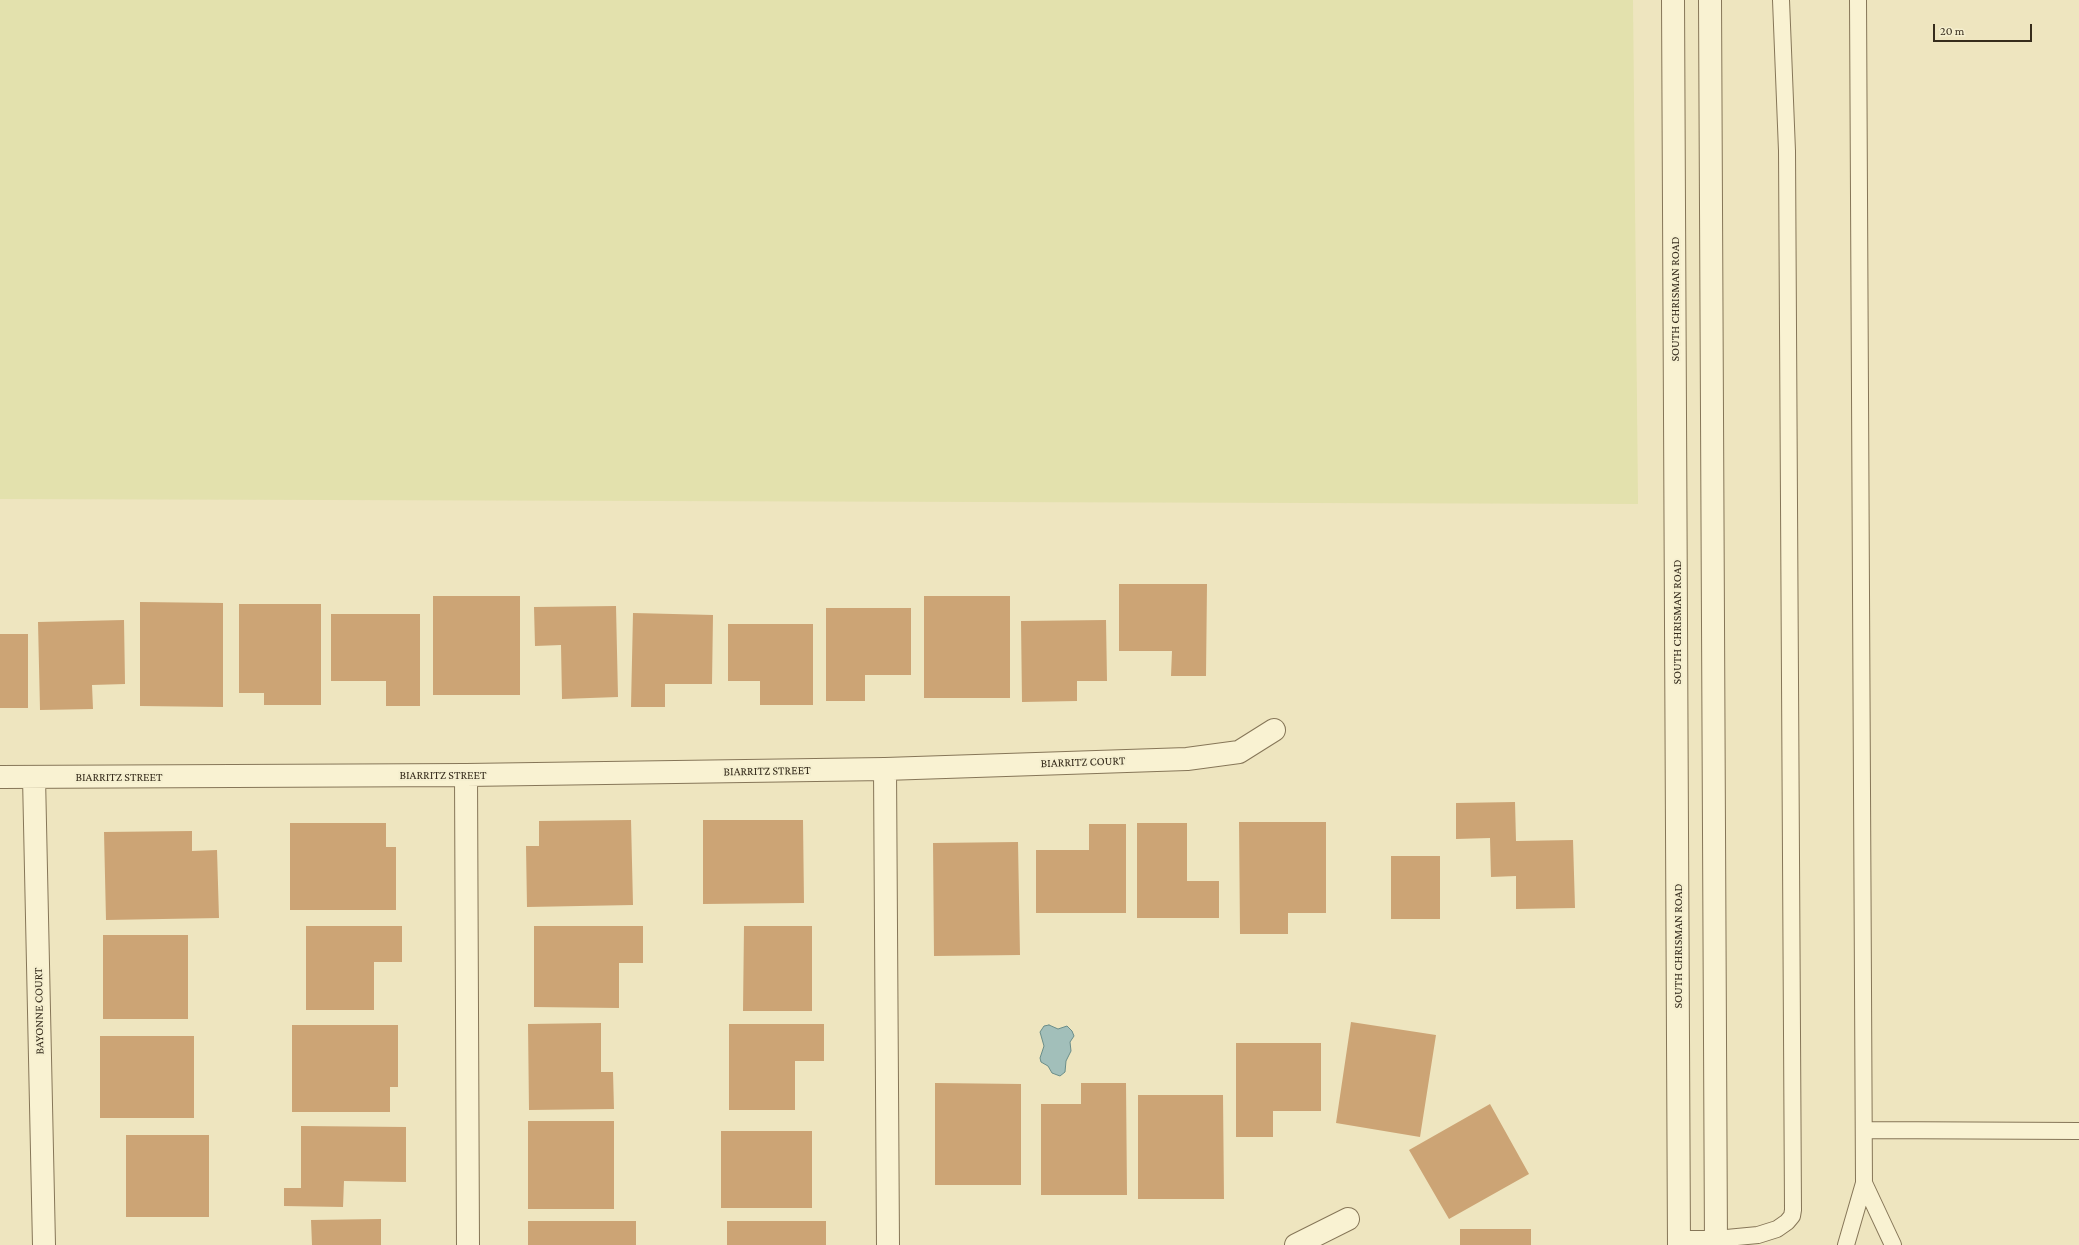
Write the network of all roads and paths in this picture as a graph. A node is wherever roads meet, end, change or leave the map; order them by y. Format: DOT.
graph roads {
  1 [pos="1673,0"];
  2 [pos="1710,0"];
  3 [pos="1781,0"];
  4 [pos="1858,0"];
  5 [pos="1274,730"];
  6 [pos="885,769"];
  7 [pos="466,775"];
  8 [pos="0,777"];
  9 [pos="34,777"];
  10 [pos="1864,1130"];
  11 [pos="2079,1131"];
  12 [pos="1864,1183"];
  13 [pos="1348,1219"];
  14 [pos="1679,1242"];
  15 [pos="1716,1242"];
  16 [pos="44,1245"];
  17 [pos="468,1245"];
  18 [pos="888,1245"];
  19 [pos="1296,1245"];
  20 [pos="1846,1245"];
  21 [pos="1893,1245"];
  1 -- 14 [label="street, SOUTH CHRISMAN ROAD"];
  2 -- 15 [label="street"];
  3 -- 15 [label="lane"];
  4 -- 10 [label="lane"];
  5 -- 6 [label="street, BIARRITZ COURT"];
  6 -- 7 [label="street, BIARRITZ STREET"];
  6 -- 18 [label="street"];
  7 -- 9 [label="street, BIARRITZ STREET"];
  7 -- 17 [label="street"];
  8 -- 9 [label="street, BIARRITZ STREET"];
  9 -- 16 [label="street, BAYONNE COURT"];
  10 -- 11 [label="lane"];
  10 -- 12 [label="lane"];
  12 -- 20 [label="lane"];
  12 -- 21 [label="lane"];
  13 -- 19 [label="street"];
  14 -- 15 [label="lane"];
}
